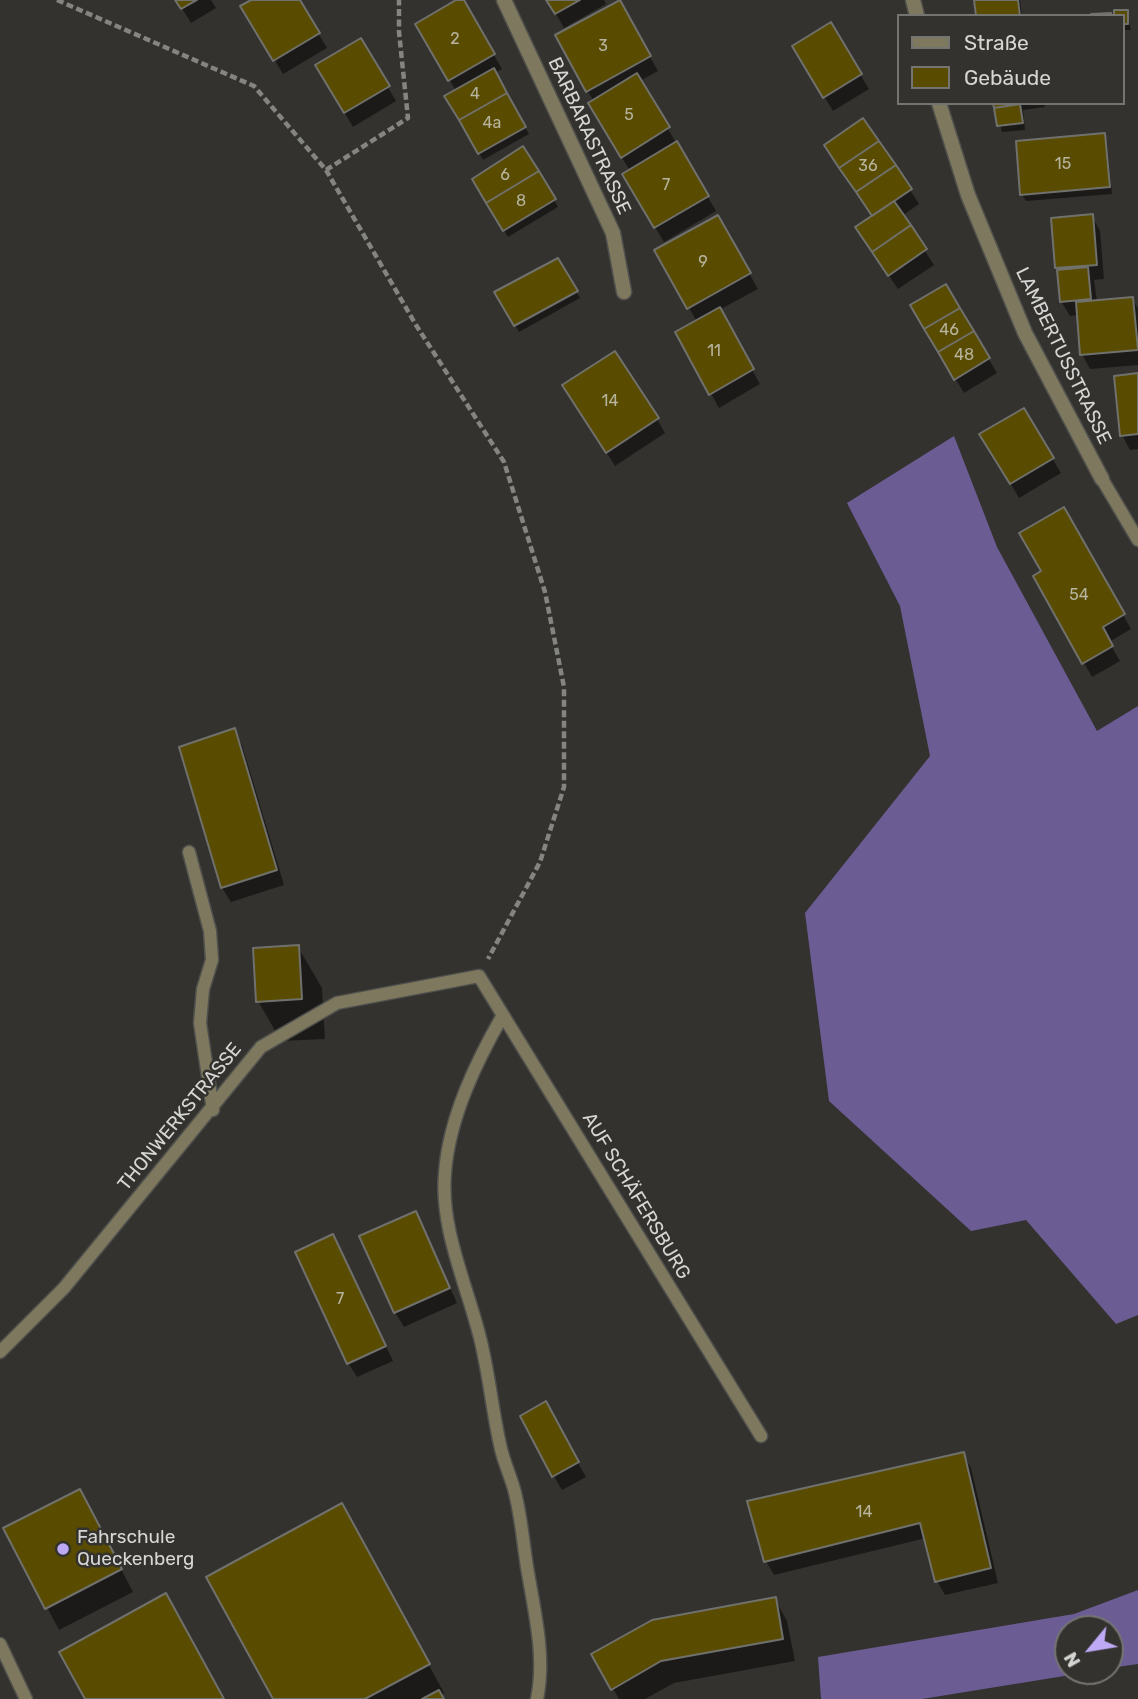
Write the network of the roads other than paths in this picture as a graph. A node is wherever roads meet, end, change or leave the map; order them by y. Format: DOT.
graph roads {
  1 [pos="504,0"];
  2 [pos="940,105"];
  3 [pos="624,292"];
  4 [pos="1102,479"];
  5 [pos="1138,540"];
  6 [pos="189,852"];
  7 [pos="479,976"];
  8 [pos="503,1015"];
  9 [pos="212,1110"];
  10 [pos="0,1352"];
  11 [pos="761,1436"];
  12 [pos="0,1644"];
  13 [pos="26,1699"];
  14 [pos="537,1699"];
  1 -- 3 [label="street, BARBARASTRASSE"];
  2 -- 4 [label="street, LAMBERTUSSTRASSE"];
  4 -- 5 [label="lane, LAMBERTUSSTRASSE"];
  6 -- 9 [label="lane"];
  7 -- 8 [label="lane, AUF SCHÄFERSBURG"];
  7 -- 9 [label="lane, THONWERKSTRASSE"];
  8 -- 11 [label="lane, AUF SCHÄFERSBURG"];
  8 -- 14 [label="lane"];
  9 -- 10 [label="lane, THONWERKSTRASSE"];
  12 -- 13 [label="lane"];
}
